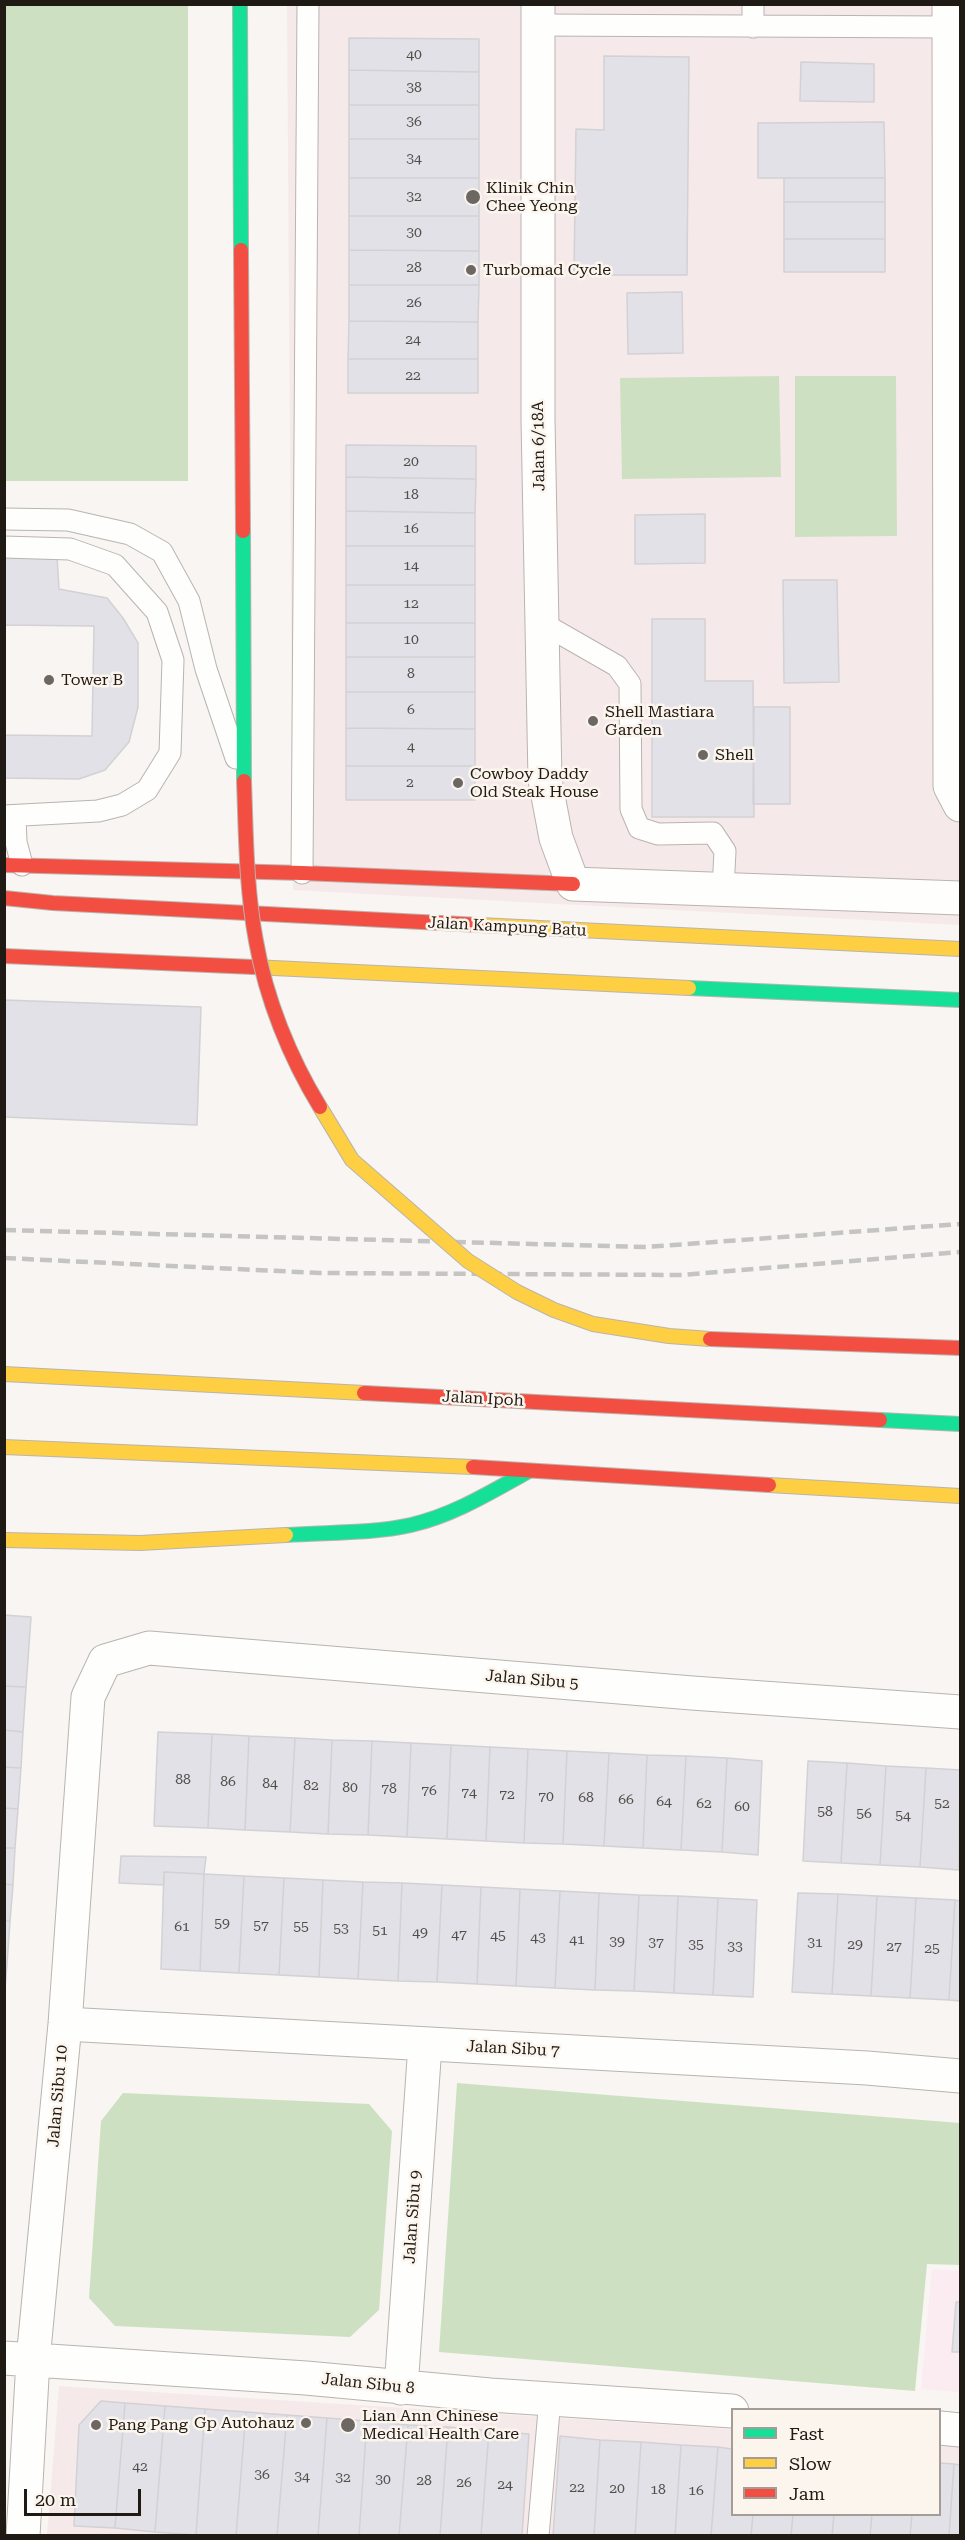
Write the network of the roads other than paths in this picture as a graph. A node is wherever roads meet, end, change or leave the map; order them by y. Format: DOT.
graph roads {
  1 [pos="240,4"];
  2 [pos="308,4"];
  3 [pos="753,4"];
  4 [pos="538,15"];
  5 [pos="949,16"];
  6 [pos="753,27"];
  7 [pos="955,187"];
  8 [pos="4,519"];
  9 [pos="4,547"];
  10 [pos="542,623"];
  11 [pos="244,781"];
  12 [pos="960,805"];
  13 [pos="10,816"];
  14 [pos="13,865"];
  15 [pos="302,873"];
  16 [pos="573,884"];
  17 [pos="723,890"];
  18 [pos="4,898"];
  19 [pos="960,898"];
  20 [pos="960,949"];
  21 [pos="4,956"];
  22 [pos="960,1000"];
  23 [pos="960,1348"];
  24 [pos="4,1374"];
  25 [pos="960,1424"];
  26 [pos="4,1447"];
  27 [pos="529,1471"];
  28 [pos="960,1496"];
  29 [pos="4,1540"];
  30 [pos="105,1661"];
  31 [pos="960,1712"];
  32 [pos="64,2024"];
  33 [pos="425,2045"];
  34 [pos="960,2076"];
  35 [pos="19,2359"];
  36 [pos="401,2388"];
  37 [pos="550,2399"];
  38 [pos="731,2411"];
  39 [pos="941,2428"];
  40 [pos="960,2430"];
  41 [pos="23,2535"];
  42 [pos="537,2535"];
  1 -- 11 [label="main road"];
  2 -- 15 [label="lane"];
  3 -- 6 [label="lane"];
  4 -- 6 [label="lane"];
  4 -- 10 [label="street, Jalan 6/18A"];
  5 -- 6 [label="lane"];
  5 -- 7 [label="street"];
  7 -- 12 [label="street"];
  8 -- 11 [label="lane"];
  9 -- 13 [label="lane"];
  10 -- 16 [label="street, Jalan 6/18A"];
  10 -- 17 [label="lane"];
  11 -- 23 [label="main road, bridge"];
  13 -- 14 [label="lane"];
  14 -- 15 [label="main road"];
  15 -- 16 [label="main road"];
  16 -- 17 [label="street"];
  17 -- 19 [label="street"];
  18 -- 20 [label="main road, Jalan Kampung Batu"];
  21 -- 22 [label="main road"];
  24 -- 25 [label="main road, Jalan Ipoh"];
  26 -- 27 [label="main road"];
  27 -- 28 [label="main road"];
  27 -- 29 [label="main road"];
  30 -- 31 [label="street, Jalan Sibu 5"];
  30 -- 32 [label="street, Jalan Sibu 10"];
  32 -- 33 [label="street, Jalan Sibu 7"];
  32 -- 35 [label="street, Jalan Sibu 10"];
  33 -- 34 [label="street, Jalan Sibu 7"];
  33 -- 36 [label="street, Jalan Sibu 9"];
  35 -- 36 [label="street, Jalan Sibu 8"];
  35 -- 41 [label="street, Jalan Sibu 10"];
  36 -- 37 [label="street, Jalan Sibu 8"];
  37 -- 38 [label="street, Jalan Sibu 8"];
  37 -- 42 [label="lane"];
  39 -- 40 [label="street"];
}
